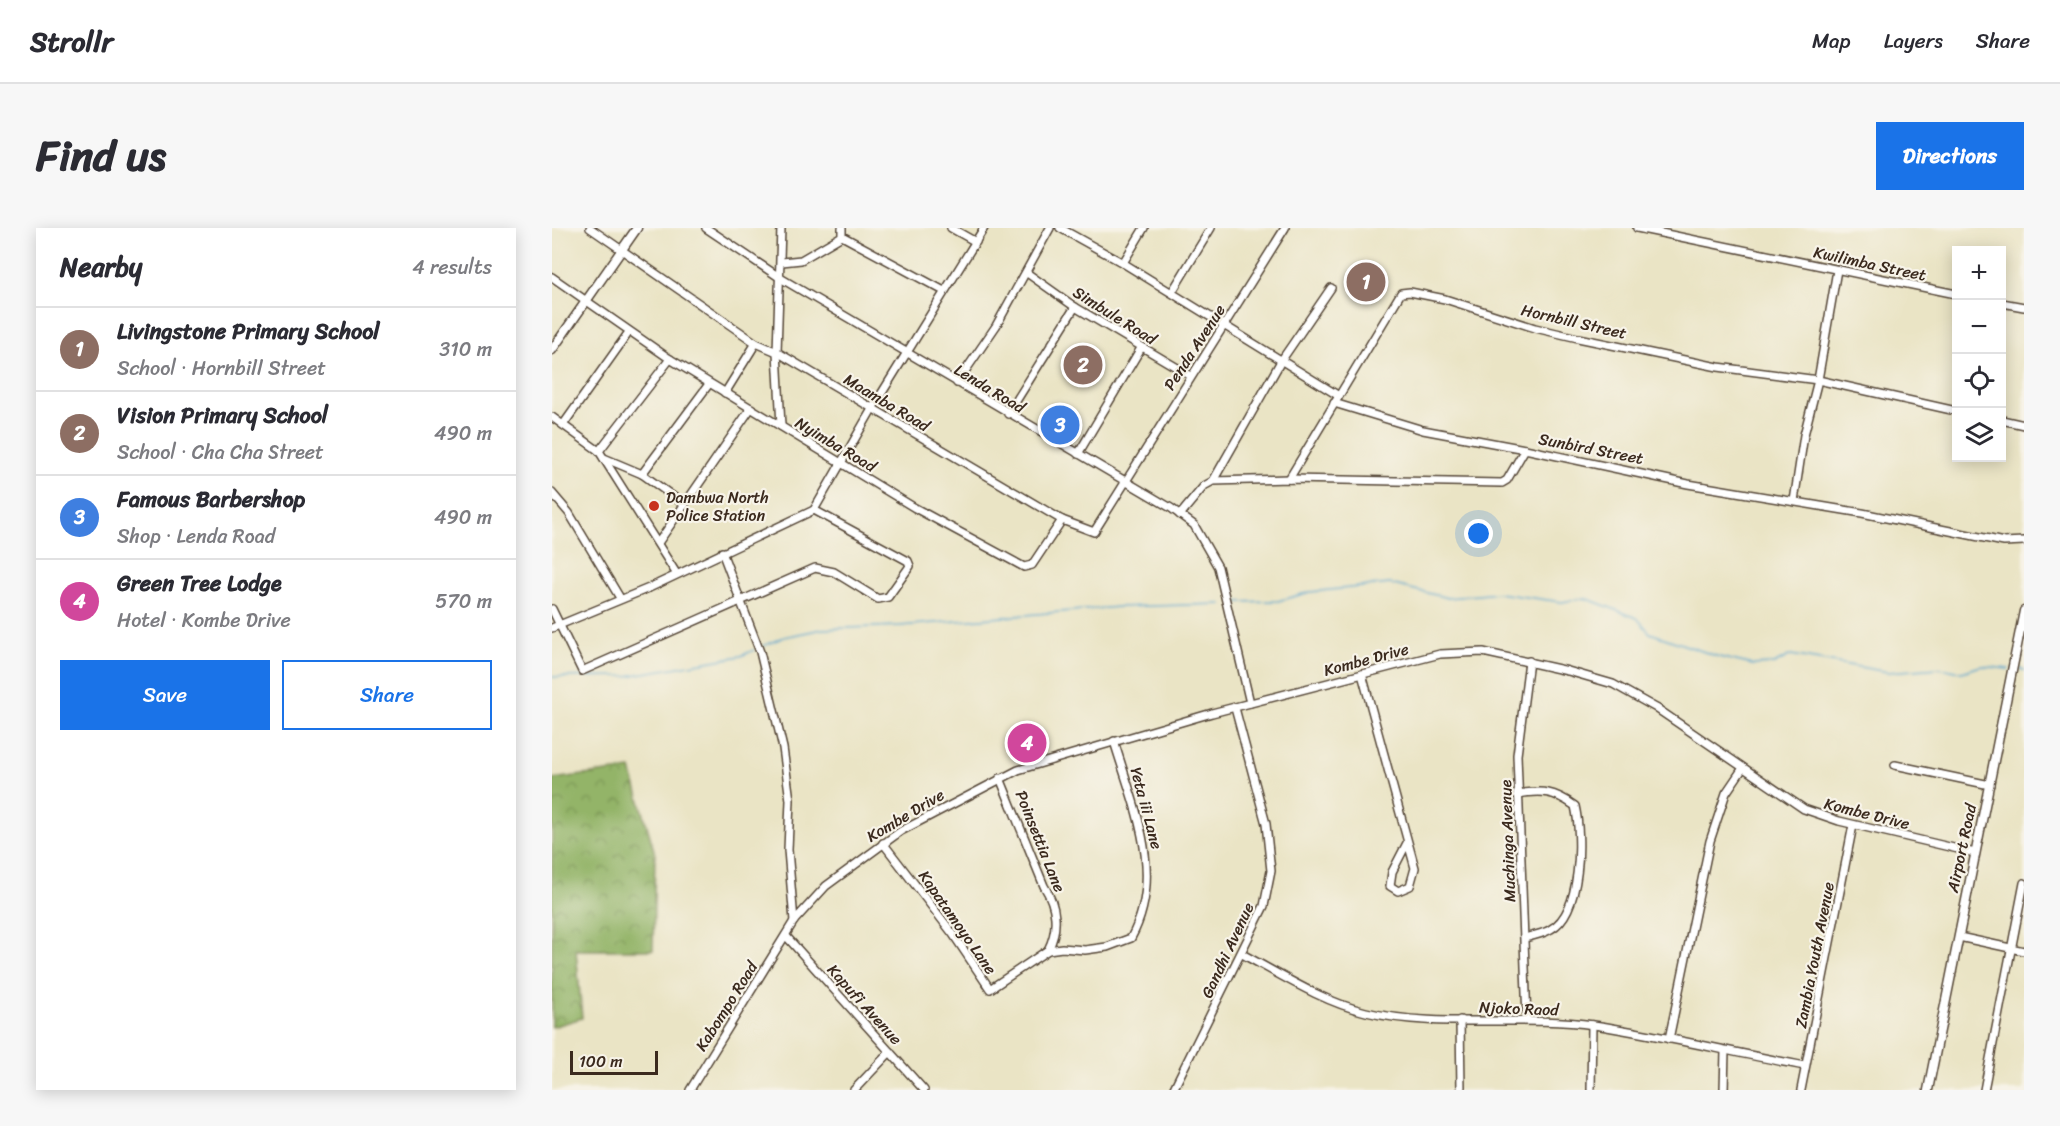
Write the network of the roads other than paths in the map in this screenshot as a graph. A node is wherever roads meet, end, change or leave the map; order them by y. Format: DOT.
graph roads {
  1 [pos="590,228"];
  2 [pos="637,228"];
  3 [pos="706,228"];
  4 [pos="782,228"];
  5 [pos="951,228"];
  6 [pos="984,228"];
  7 [pos="1050,228"];
  8 [pos="1060,228"];
  9 [pos="1144,228"];
  10 [pos="1211,228"];
  11 [pos="1285,228"];
  12 [pos="1637,228"];
  13 [pos="842,232"];
  14 [pos="976,242"];
  15 [pos="622,251"];
  16 [pos="782,262"];
  17 [pos="1123,263"];
  18 [pos="1837,270"];
  19 [pos="1027,273"];
  20 [pos="552,277"];
  21 [pos="782,279"];
  22 [pos="1331,288"];
  23 [pos="944,291"];
  24 [pos="1172,292"];
  25 [pos="1952,293"];
  26 [pos="587,301"];
  27 [pos="2006,304"];
  28 [pos="1075,307"];
  29 [pos="2024,307"];
  30 [pos="1224,327"];
  31 [pos="629,332"];
  32 [pos="756,343"];
  33 [pos="1141,348"];
  34 [pos="552,350"];
  35 [pos="777,352"];
  36 [pos="907,354"];
  37 [pos="670,359"];
  38 [pos="1281,361"];
  39 [pos="1191,376"];
  40 [pos="1818,380"];
  41 [pos="957,383"];
  42 [pos="709,384"];
  43 [pos="725,393"];
  44 [pos="1337,399"];
  45 [pos="751,408"];
  46 [pos="872,409"];
  47 [pos="1952,410"];
  48 [pos="1008,414"];
  49 [pos="552,417"];
  50 [pos="2006,421"];
  51 [pos="563,425"];
  52 [pos="2024,425"];
  53 [pos="781,426"];
  54 [pos="1526,449"];
  55 [pos="598,451"];
  56 [pos="1078,454"];
  57 [pos="603,458"];
  58 [pos="843,463"];
  59 [pos="642,474"];
  60 [pos="1289,479"];
  61 [pos="1213,481"];
  62 [pos="1127,482"];
  63 [pos="552,493"];
  64 [pos="1794,501"];
  65 [pos="684,505"];
  66 [pos="814,510"];
  67 [pos="1180,515"];
  68 [pos="1062,520"];
  69 [pos="2024,541"];
  70 [pos="658,543"];
  71 [pos="722,552"];
  72 [pos="676,573"];
  73 [pos="620,598"];
  74 [pos="741,600"];
  75 [pos="552,609"];
  76 [pos="2024,611"];
  77 [pos="561,623"];
  78 [pos="552,628"];
  79 [pos="1528,661"];
  80 [pos="1362,674"];
  81 [pos="1250,704"];
  82 [pos="1235,708"];
  83 [pos="1114,741"];
  84 [pos="1895,765"];
  85 [pos="1743,768"];
  86 [pos="1000,778"];
  87 [pos="1990,785"];
  88 [pos="1517,795"];
  89 [pos="1853,825"];
  90 [pos="883,843"];
  91 [pos="1407,843"];
  92 [pos="1975,853"];
  93 [pos="2024,883"];
  94 [pos="794,921"];
  95 [pos="786,936"];
  96 [pos="1959,937"];
  97 [pos="1525,938"];
  98 [pos="2010,948"];
  99 [pos="1048,950"];
  100 [pos="2024,951"];
  101 [pos="1242,954"];
  102 [pos="1460,1020"];
  103 [pos="1527,1020"];
  104 [pos="1592,1025"];
  105 [pos="1669,1039"];
  106 [pos="1725,1051"];
  107 [pos="890,1052"];
  108 [pos="1805,1066"];
  109 [pos="690,1090"];
  110 [pos="854,1090"];
  111 [pos="924,1090"];
  112 [pos="1173,1090"];
  113 [pos="1461,1090"];
  114 [pos="1591,1090"];
  115 [pos="1724,1090"];
  116 [pos="1801,1090"];
  117 [pos="1928,1090"];
  118 [pos="1984,1090"];
  1 -- 15 [label="street, Maamba Road"];
  2 -- 15 [label="street"];
  3 -- 21 [label="street, Lenda Road"];
  4 -- 16 [label="street"];
  5 -- 14 [label="street"];
  6 -- 14 [label="street"];
  7 -- 19 [label="street"];
  8 -- 17 [label="street"];
  9 -- 17 [label="street"];
  10 -- 24 [label="street"];
  11 -- 30 [label="street, Penda Avenue"];
  12 -- 18 [label="street, Kwilimba Street"];
  13 -- 16 [label="street"];
  13 -- 23 [label="street"];
  14 -- 23 [label="street"];
  15 -- 26 [label="street"];
  15 -- 32 [label="street, Maamba Road"];
  16 -- 21 [label="street"];
  17 -- 24 [label="street"];
  18 -- 25 [label="street, Kwilimba Street"];
  18 -- 40 [label="street"];
  19 -- 28 [label="street, Simbule Road"];
  19 -- 41 [label="street"];
  20 -- 26 [label="street, Nyimba Road"];
  21 -- 35 [label="street"];
  21 -- 36 [label="street, Lenda Road"];
  22 -- 38 [label="street"];
  23 -- 36 [label="street"];
  24 -- 30 [label="street"];
  26 -- 31 [label="street, Nyimba Road"];
  26 -- 34 [label="street"];
  27 -- 29 [label="street"];
  28 -- 33 [label="street, Simbule Road"];
  28 -- 48 [label="street"];
  30 -- 38 [label="street"];
  30 -- 39 [label="street, Penda Avenue"];
  31 -- 37 [label="street, Nyimba Road"];
  31 -- 51 [label="street"];
  32 -- 35 [label="street, Maamba Road"];
  32 -- 43 [label="street"];
  33 -- 39 [label="street, Simbule Road"];
  33 -- 56 [label="street"];
  35 -- 46 [label="street, Maamba Road"];
  35 -- 53 [label="street"];
  36 -- 41 [label="street, Lenda Road"];
  36 -- 46 [label="street"];
  37 -- 42 [label="street, Nyimba Road"];
  37 -- 55 [label="street"];
  38 -- 44 [label="street"];
  38 -- 61 [label="street"];
  39 -- 62 [label="street, Penda Avenue"];
  40 -- 44 [label="street, Hornbill Street"];
  40 -- 47 [label="street, Hornbill Street"];
  40 -- 64 [label="street"];
  41 -- 48 [label="street, Lenda Road"];
  42 -- 43 [label="street, Nyimba Road"];
  42 -- 59 [label="street"];
  43 -- 45 [label="street, Nyimba Road"];
  44 -- 54 [label="street"];
  44 -- 60 [label="street, Hornbill Street"];
  45 -- 53 [label="street, Nyimba Road"];
  45 -- 65 [label="street"];
  46 -- 58 [label="street"];
  46 -- 68 [label="street, Maamba Road"];
  48 -- 56 [label="street, Lenda Road"];
  49 -- 51 [label="street"];
  50 -- 52 [label="street"];
  51 -- 55 [label="street"];
  53 -- 58 [label="street, Nyimba Road"];
  54 -- 60 [label="street, Sunbird Street"];
  54 -- 64 [label="street, Sunbird Street"];
  55 -- 57 [label="street"];
  56 -- 62 [label="street, Lenda Road"];
  57 -- 59 [label="street"];
  57 -- 70 [label="street"];
  58 -- 66 [label="street"];
  58 -- 68 [label="street, Nyimba Road"];
  59 -- 65 [label="street"];
  60 -- 61 [label="street, Sunbird Street"];
  61 -- 67 [label="street"];
  62 -- 67 [label="street, Lenda Road"];
  62 -- 68 [label="street, Maamba Road"];
  63 -- 73 [label="street"];
  64 -- 69 [label="street, Sunbird Street"];
  65 -- 70 [label="street"];
  66 -- 71 [label="street"];
  66 -- 74 [label="street"];
  67 -- 81 [label="street, Lenda Road"];
  70 -- 72 [label="street"];
  71 -- 72 [label="street"];
  71 -- 74 [label="street"];
  72 -- 73 [label="street"];
  73 -- 77 [label="street"];
  74 -- 77 [label="street"];
  74 -- 94 [label="street"];
  75 -- 77 [label="street"];
  76 -- 87 [label="street, Airport Road"];
  77 -- 78 [label="street"];
  79 -- 80 [label="street, Kombe Drive"];
  79 -- 85 [label="street, Kombe Drive"];
  79 -- 88 [label="street, Muchinga Avenue"];
  80 -- 81 [label="street, Kombe Drive"];
  80 -- 91 [label="street"];
  81 -- 82 [label="street, Kombe Drive"];
  82 -- 83 [label="street, Kombe Drive"];
  82 -- 101 [label="street, Gandhi Avenue"];
  83 -- 86 [label="street, Kombe Drive"];
  83 -- 99 [label="street, Yeta iii Lane"];
  84 -- 87 [label="street"];
  85 -- 89 [label="street, Kombe Drive"];
  85 -- 105 [label="street"];
  86 -- 90 [label="street, Kombe Drive"];
  86 -- 99 [label="street, Poinsettia Lane"];
  87 -- 92 [label="street, Airport Road"];
  88 -- 97 [label="street, Muchinga Avenue"];
  88 -- 97 [label="street"];
  89 -- 92 [label="street, Kombe Drive"];
  89 -- 108 [label="street, Zambia Youth Avenue"];
  90 -- 94 [label="street, Kombe Drive"];
  90 -- 99 [label="street, Kapatamoyo Lane"];
  91 -- 91 [label="street"];
  92 -- 96 [label="street, Airport Road"];
  93 -- 98 [label="street"];
  94 -- 95 [label="street, Kombe Drive"];
  95 -- 107 [label="street, Kapufi Avenue"];
  95 -- 109 [label="street, Kabompo Road"];
  96 -- 98 [label="street"];
  96 -- 117 [label="street, Airport Road"];
  97 -- 103 [label="street, Muchinga Avenue"];
  98 -- 100 [label="street"];
  98 -- 118 [label="street"];
  101 -- 102 [label="street, Njoko Raod"];
  101 -- 112 [label="street, Gandhi Avenue"];
  102 -- 103 [label="street, Njoko Raod"];
  102 -- 113 [label="street"];
  103 -- 104 [label="street, Njoko Raod"];
  104 -- 105 [label="street, Njoko Raod"];
  104 -- 114 [label="street"];
  105 -- 106 [label="street, Njoko Raod"];
  106 -- 108 [label="street, Njoko Raod"];
  106 -- 115 [label="street"];
  107 -- 110 [label="street"];
  107 -- 111 [label="street, Kapufi Avenue"];
  108 -- 116 [label="street, Zambia Youth Avenue"];
}
